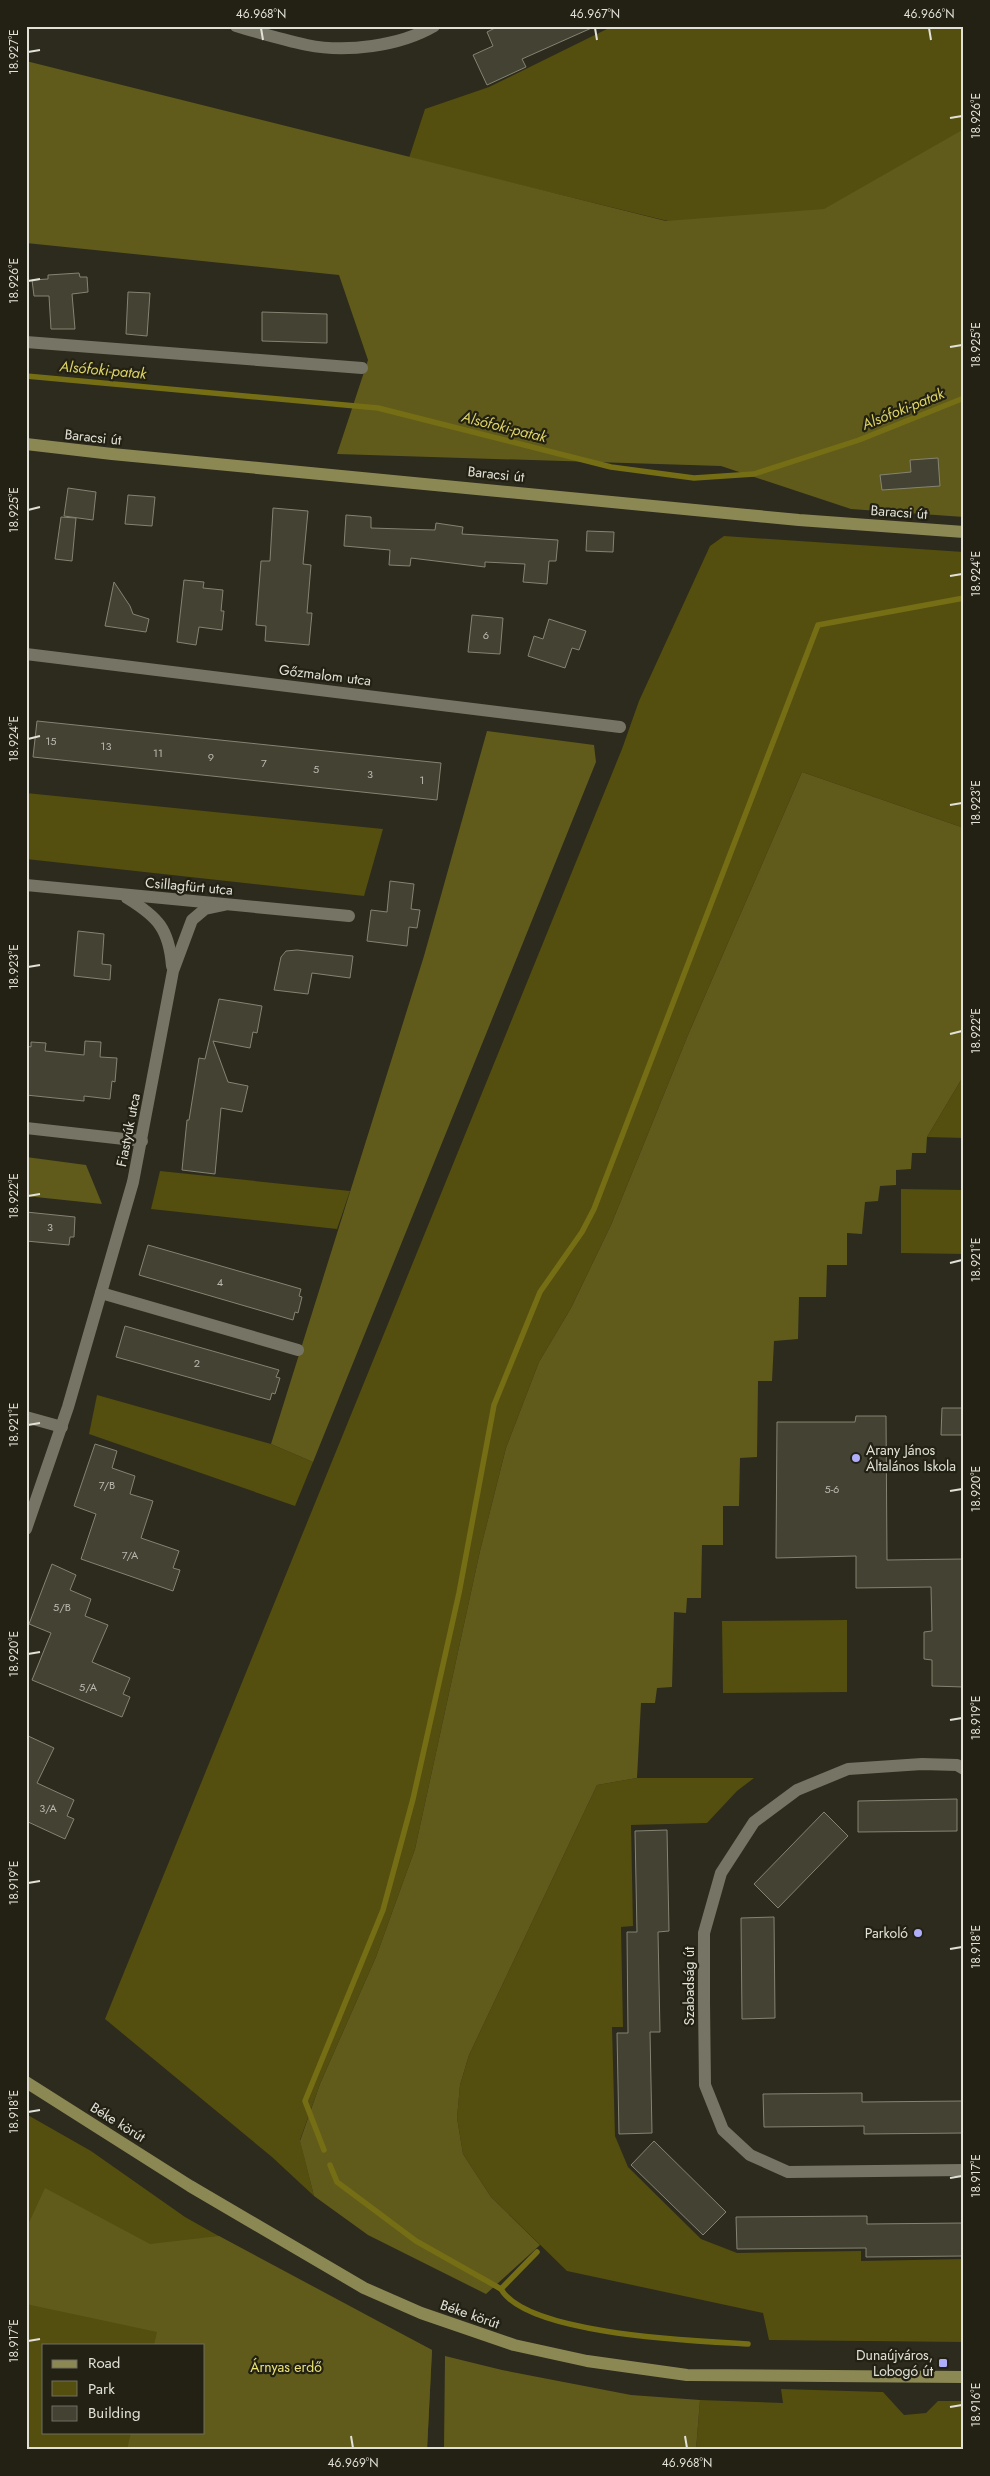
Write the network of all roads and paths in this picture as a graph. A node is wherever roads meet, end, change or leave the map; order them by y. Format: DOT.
graph roads {
  1 [pos="434,26"];
  2 [pos="241,27"];
  3 [pos="26,342"];
  4 [pos="362,368"];
  5 [pos="26,444"];
  6 [pos="964,532"];
  7 [pos="26,654"];
  8 [pos="620,727"];
  9 [pos="26,885"];
  10 [pos="123,895"];
  11 [pos="224,905"];
  12 [pos="349,916"];
  13 [pos="173,971"];
  14 [pos="26,1128"];
  15 [pos="142,1141"];
  16 [pos="101,1293"];
  17 [pos="298,1350"];
  18 [pos="26,1416"];
  19 [pos="62,1428"];
  20 [pos="26,1529"];
  21 [pos="964,1769"];
  22 [pos="26,2082"];
  23 [pos="964,2170"];
  24 [pos="964,2377"];
  1 -- 2 [label="street"];
  3 -- 4 [label="street"];
  5 -- 6 [label="street, Baracsi út"];
  7 -- 8 [label="street, Gőzmalom utca"];
  9 -- 10 [label="street, Csillagfürt utca"];
  10 -- 11 [label="street, Csillagfürt utca"];
  10 -- 13 [label="street, Fiastyúk utca"];
  11 -- 12 [label="street, Csillagfürt utca"];
  11 -- 13 [label="street, Fiastyúk utca"];
  13 -- 15 [label="street, Fiastyúk utca"];
  14 -- 15 [label="street"];
  15 -- 16 [label="street, Fiastyúk utca"];
  16 -- 17 [label="street"];
  16 -- 19 [label="street, Fiastyúk utca"];
  18 -- 19 [label="street"];
  19 -- 20 [label="street, Fiastyúk utca"];
  21 -- 23 [label="street, Szabadság út"];
  22 -- 24 [label="street, Béke körút"];
}
